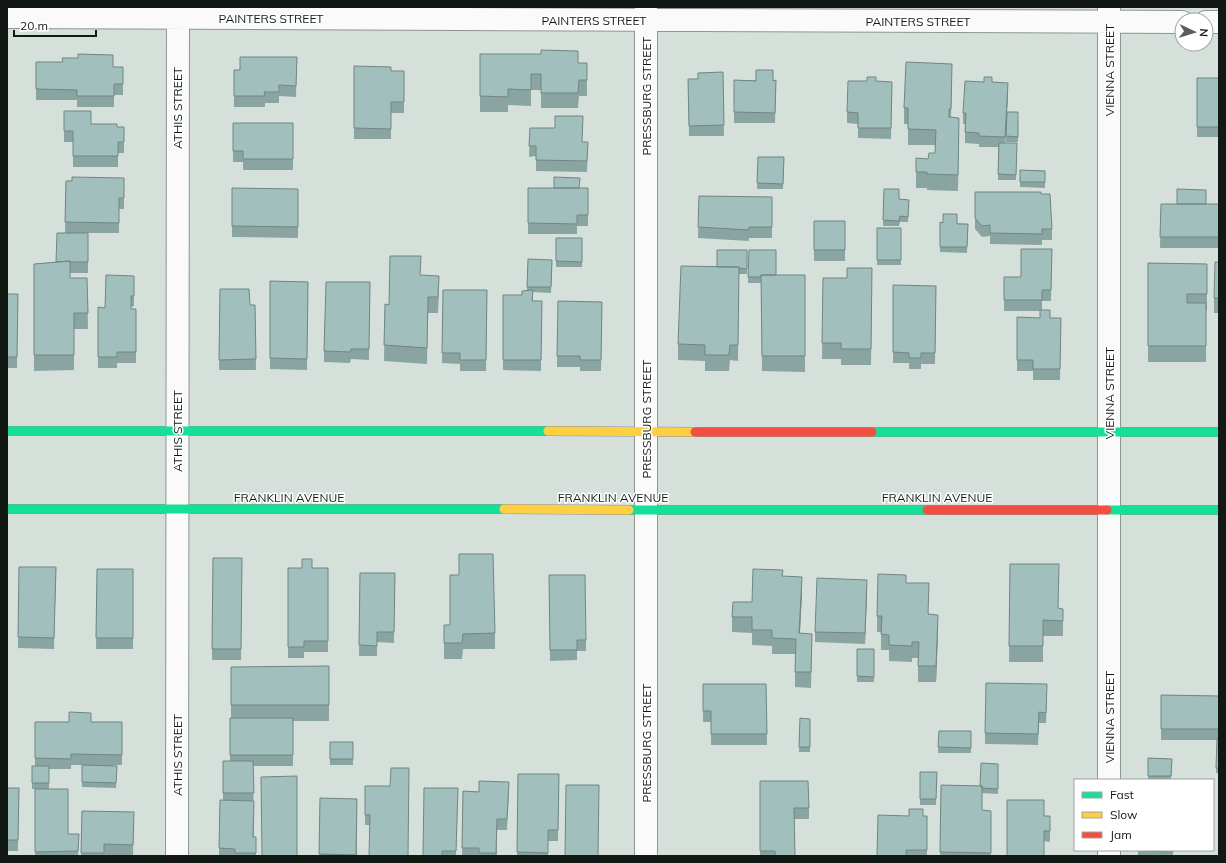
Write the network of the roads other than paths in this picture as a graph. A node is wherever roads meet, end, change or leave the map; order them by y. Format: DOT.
graph roads {
  1 [pos="178,12"];
  2 [pos="646,14"];
  3 [pos="1109,14"];
  4 [pos="7,17"];
  5 [pos="1174,21"];
  6 [pos="7,431"];
  7 [pos="177,431"];
  8 [pos="646,431"];
  9 [pos="1109,432"];
  10 [pos="1219,432"];
  11 [pos="7,509"];
  12 [pos="177,509"];
  13 [pos="646,509"];
  14 [pos="1109,510"];
  15 [pos="1219,510"];
  16 [pos="1109,779"];
  17 [pos="177,856"];
  18 [pos="646,856"];
  1 -- 2 [label="street, PAINTERS STREET"];
  1 -- 4 [label="street, PAINTERS STREET"];
  1 -- 7 [label="street, ATHIS STREET"];
  2 -- 3 [label="street, PAINTERS STREET"];
  2 -- 8 [label="street, PRESSBURG STREET"];
  3 -- 5 [label="street, PAINTERS STREET"];
  3 -- 9 [label="street, VIENNA STREET"];
  6 -- 7 [label="street"];
  7 -- 8 [label="street"];
  7 -- 12 [label="street, ATHIS STREET"];
  8 -- 9 [label="street"];
  8 -- 13 [label="street, PRESSBURG STREET"];
  9 -- 10 [label="street"];
  9 -- 14 [label="street, VIENNA STREET"];
  11 -- 12 [label="street, FRANKLIN AVENUE"];
  12 -- 13 [label="street, FRANKLIN AVENUE"];
  12 -- 17 [label="street, ATHIS STREET"];
  13 -- 14 [label="street, FRANKLIN AVENUE"];
  13 -- 18 [label="street, PRESSBURG STREET"];
  14 -- 15 [label="street, FRANKLIN AVENUE"];
  14 -- 16 [label="street, VIENNA STREET"];
}
